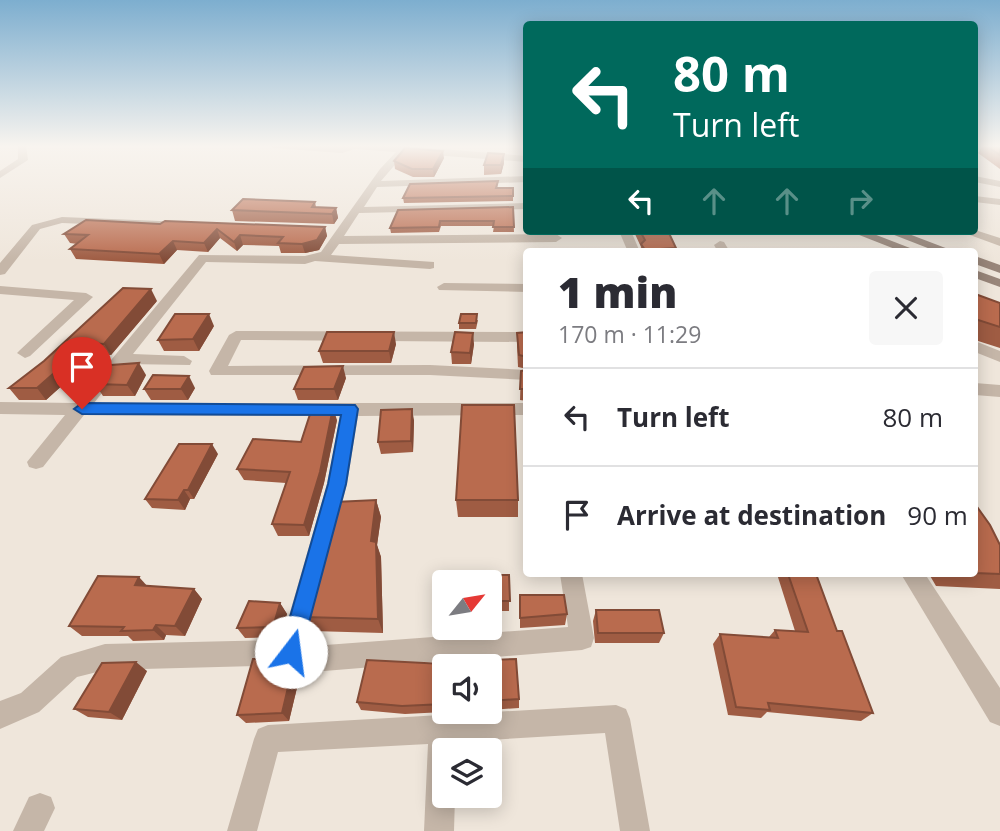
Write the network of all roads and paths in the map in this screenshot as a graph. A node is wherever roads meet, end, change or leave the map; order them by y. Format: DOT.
graph roads {
  1 [pos="374,184"];
  2 [pos="381,184"];
  3 [pos="978,199"];
  4 [pos="1000,202"];
  5 [pos="523,206"];
  6 [pos="356,210"];
  7 [pos="202,225"];
  8 [pos="978,227"];
  9 [pos="1000,229"];
  10 [pos="335,233"];
  11 [pos="523,235"];
  12 [pos="866,235"];
  13 [pos="901,235"];
  14 [pos="978,235"];
  15 [pos="1000,242"];
  16 [pos="903,248"];
  17 [pos="939,248"];
  18 [pos="317,258"];
  19 [pos="978,261"];
  20 [pos="430,265"];
  21 [pos="1000,269"];
  22 [pos="0,271"];
  23 [pos="978,275"];
  24 [pos="1000,283"];
  25 [pos="444,288"];
  26 [pos="523,288"];
  27 [pos="0,290"];
  28 [pos="523,337"];
  29 [pos="978,349"];
  30 [pos="25,353"];
  31 [pos="1000,357"];
  32 [pos="122,359"];
  33 [pos="184,361"];
  34 [pos="523,375"];
  35 [pos="978,389"];
  36 [pos="1000,391"];
  37 [pos="0,408"];
  38 [pos="82,409"];
  39 [pos="350,409"];
  40 [pos="523,409"];
  41 [pos="36,462"];
  42 [pos="572,577"];
  43 [pos="914,577"];
  44 [pos="291,652"];
  45 [pos="1000,712"];
  46 [pos="0,715"];
  47 [pos="442,729"];
  48 [pos="242,831"];
  49 [pos="439,831"];
  50 [pos="635,831"];
  1 -- 2 [label="street"];
  1 -- 6 [label="street"];
  3 -- 4 [label="street"];
  5 -- 6 [label="street"];
  6 -- 10 [label="street"];
  7 -- 22 [label="street"];
  8 -- 9 [label="street"];
  10 -- 11 [label="street"];
  10 -- 18 [label="street"];
  12 -- 16 [label="main road"];
  13 -- 17 [label="main road"];
  14 -- 15 [label="street"];
  18 -- 20 [label="street"];
  18 -- 32 [label="street"];
  19 -- 21 [label="main road"];
  23 -- 24 [label="main road"];
  25 -- 26 [label="street"];
  27 -- 30 [label="street"];
  28 -- 34 [label="street"];
  29 -- 31 [label="street"];
  32 -- 33 [label="street"];
  32 -- 38 [label="street"];
  35 -- 36 [label="street"];
  37 -- 38 [label="street"];
  38 -- 39 [label="street"];
  38 -- 41 [label="street"];
  39 -- 40 [label="street"];
  39 -- 44 [label="street"];
  42 -- 44 [label="street"];
  43 -- 45 [label="street"];
  44 -- 46 [label="street"];
  47 -- 48 [label="street"];
  47 -- 49 [label="street"];
  47 -- 50 [label="street"];
}
